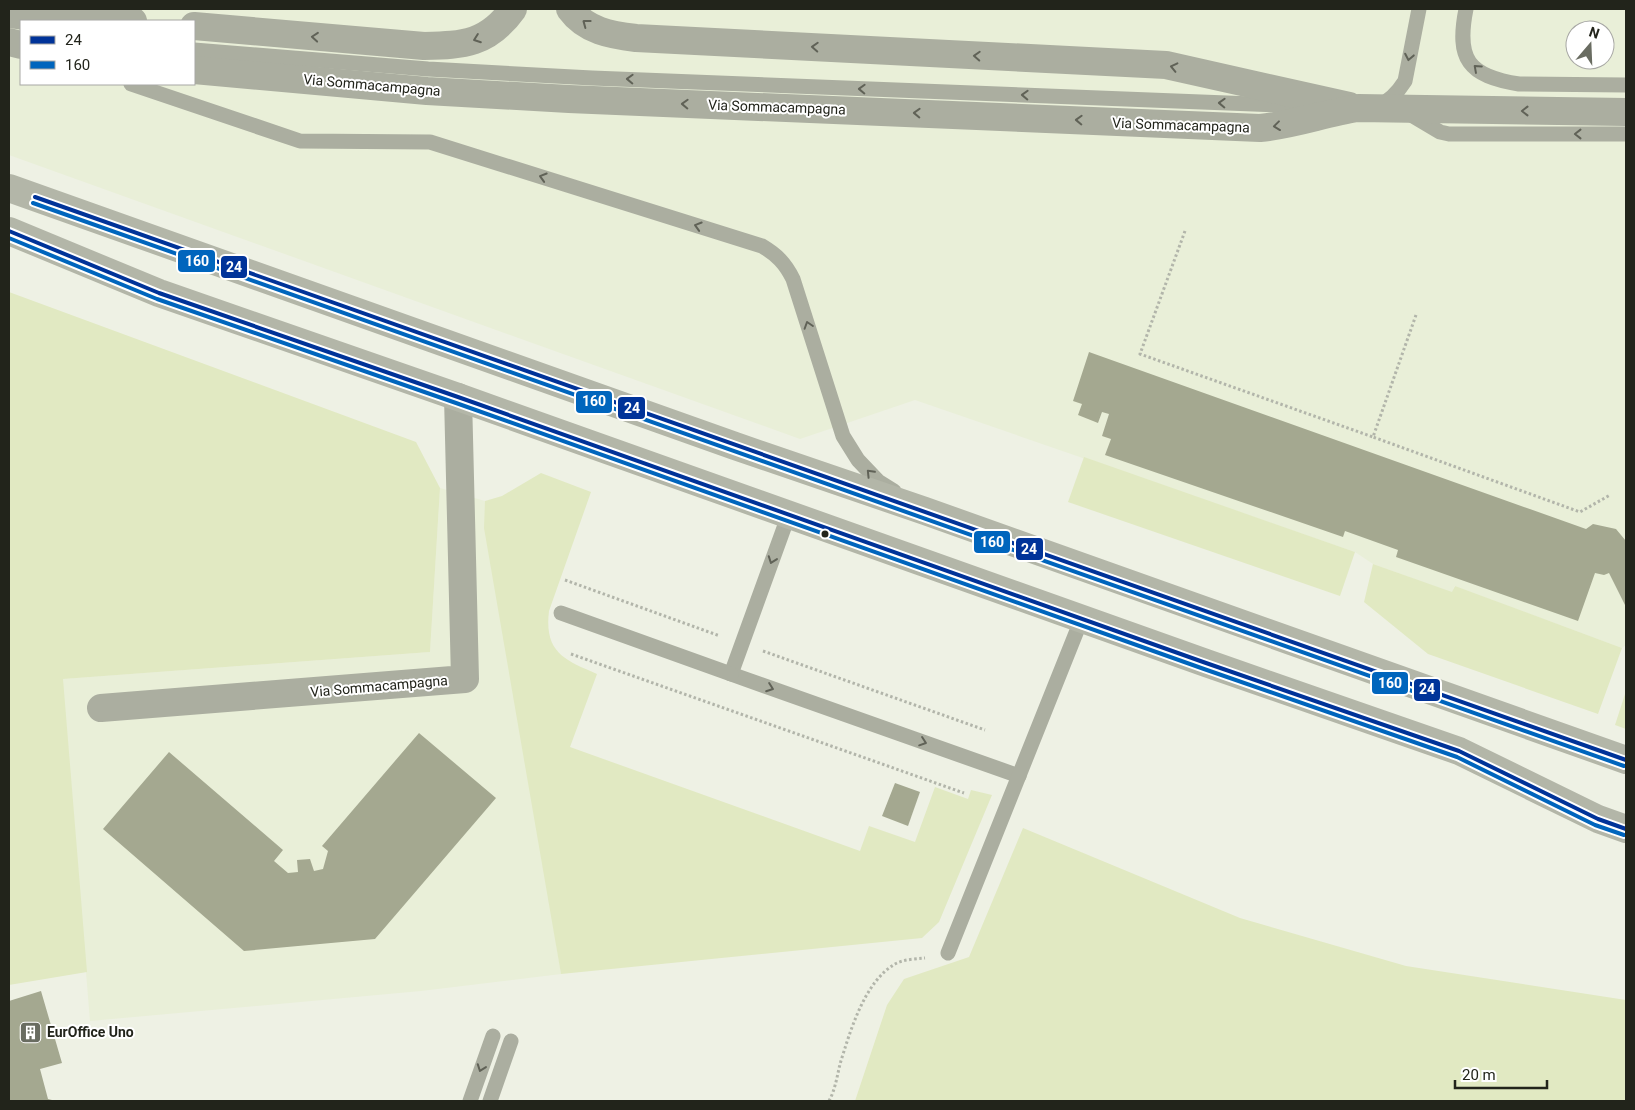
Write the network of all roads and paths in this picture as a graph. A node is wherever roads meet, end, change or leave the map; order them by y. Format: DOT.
graph roads {
  1 [pos="513,9"];
  2 [pos="570,9"];
  3 [pos="1419,9"];
  4 [pos="1466,9"];
  5 [pos="9,15"];
  6 [pos="23,20"];
  7 [pos="121,20"];
  8 [pos="195,26"];
  9 [pos="195,50"];
  10 [pos="195,70"];
  11 [pos="133,85"];
  12 [pos="1626,85"];
  13 [pos="1363,109"];
  14 [pos="1399,110"];
  15 [pos="1626,112"];
  16 [pos="1626,134"];
  17 [pos="9,188"];
  18 [pos="1184,230"];
  19 [pos="9,231"];
  20 [pos="9,251"];
  21 [pos="159,293"];
  22 [pos="1416,314"];
  23 [pos="458,397"];
  24 [pos="1373,437"];
  25 [pos="1610,495"];
  26 [pos="925,510"];
  27 [pos="789,514"];
  28 [pos="565,580"];
  29 [pos="561,613"];
  30 [pos="1082,618"];
  31 [pos="722,636"];
  32 [pos="760,650"];
  33 [pos="571,654"];
  34 [pos="731,674"];
  35 [pos="101,708"];
  36 [pos="985,730"];
  37 [pos="1626,760"];
  38 [pos="1019,776"];
  39 [pos="964,793"];
  40 [pos="1626,829"];
  41 [pos="948,953"];
  42 [pos="493,1036"];
  43 [pos="510,1041"];
  44 [pos="470,1101"];
  45 [pos="490,1101"];
  46 [pos="829,1101"];
  1 -- 8 [label="street, one-way"];
  13 -- 2 [label="street, Via Sommacampagna, one-way"];
  3 -- 13 [label="lane, one-way"];
  12 -- 4 [label="lane, one-way"];
  5 -- 6 [label="lane"];
  5 -- 7 [label="street"];
  13 -- 9 [label="lane, Via Sommacampagna, one-way"];
  13 -- 10 [label="street, Via Sommacampagna, one-way"];
  26 -- 11 [label="lane, one-way"];
  13 -- 14 [label="street, Via Sommacampagna"];
  15 -- 14 [label="street, Via Sommacampagna, one-way"];
  16 -- 14 [label="lane, one-way"];
  17 -- 26 [label="street"];
  18 -- 24 [label="path"];
  19 -- 21 [label="street"];
  20 -- 21 [label="street"];
  21 -- 23 [label="street"];
  22 -- 24 [label="path"];
  23 -- 27 [label="street"];
  23 -- 35 [label="street, Via Sommacampagna"];
  24 -- 25 [label="path"];
  26 -- 37 [label="street"];
  27 -- 30 [label="street"];
  27 -- 34 [label="lane, one-way"];
  28 -- 31 [label="path"];
  29 -- 34 [label="lane"];
  30 -- 38 [label="lane"];
  30 -- 40 [label="street"];
  32 -- 36 [label="path"];
  33 -- 39 [label="path"];
  34 -- 38 [label="lane, one-way"];
  38 -- 41 [label="lane"];
  41 -- 46 [label="path"];
  42 -- 44 [label="lane, one-way"];
  43 -- 45 [label="lane"];
}
